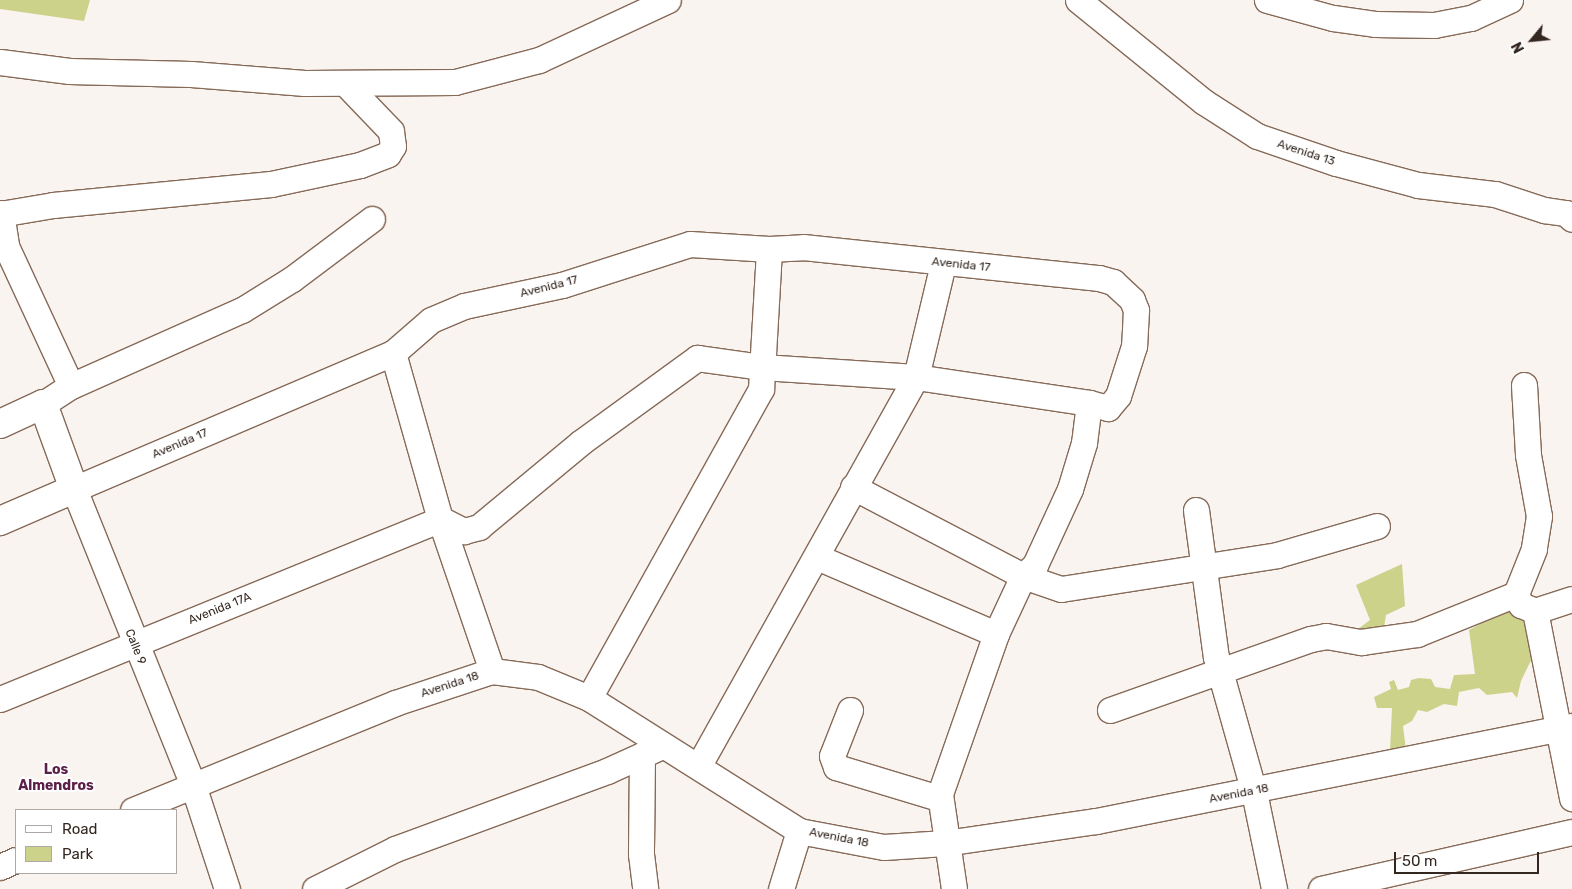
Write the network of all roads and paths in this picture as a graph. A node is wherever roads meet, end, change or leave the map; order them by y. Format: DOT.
graph roads {
  1 [pos="668,0"];
  2 [pos="1078,0"];
  3 [pos="1267,0"];
  4 [pos="1510,0"];
  5 [pos="0,62"];
  6 [pos="346,84"];
  7 [pos="0,213"];
  8 [pos="372,219"];
  9 [pos="1572,219"];
  10 [pos="769,249"];
  11 [pos="942,264"];
  12 [pos="393,353"];
  13 [pos="762,367"];
  14 [pos="916,377"];
  15 [pos="1524,384"];
  16 [pos="71,386"];
  17 [pos="1089,403"];
  18 [pos="43,404"];
  19 [pos="0,424"];
  20 [pos="852,487"];
  21 [pos="74,489"];
  22 [pos="1196,510"];
  23 [pos="440,518"];
  24 [pos="0,521"];
  25 [pos="1377,526"];
  26 [pos="816,557"];
  27 [pos="1203,569"];
  28 [pos="1023,576"];
  29 [pos="1516,594"];
  30 [pos="1572,599"];
  31 [pos="1535,610"];
  32 [pos="996,634"];
  33 [pos="134,644"];
  34 [pos="492,671"];
  35 [pos="1219,672"];
  36 [pos="589,698"];
  37 [pos="0,699"];
  38 [pos="850,710"];
  39 [pos="1110,710"];
  40 [pos="1565,728"];
  41 [pos="652,750"];
  42 [pos="699,765"];
  43 [pos="193,785"];
  44 [pos="1254,792"];
  45 [pos="939,798"];
  46 [pos="1572,798"];
  47 [pos="135,809"];
  48 [pos="799,831"];
  49 [pos="1572,832"];
  50 [pos="945,843"];
  51 [pos="15,860"];
  52 [pos="0,866"];
  53 [pos="227,889"];
  54 [pos="315,889"];
  55 [pos="645,889"];
  56 [pos="781,889"];
  57 [pos="954,889"];
  58 [pos="1274,889"];
  59 [pos="1320,889"];
  1 -- 6 [label="street"];
  2 -- 9 [label="street, Avenida 13"];
  3 -- 4 [label="street"];
  5 -- 6 [label="street"];
  6 -- 7 [label="street"];
  7 -- 16 [label="street"];
  8 -- 16 [label="street"];
  10 -- 11 [label="street, Avenida 17"];
  10 -- 12 [label="street, Avenida 17"];
  10 -- 13 [label="street"];
  11 -- 14 [label="street"];
  11 -- 17 [label="street, Avenida 17"];
  12 -- 21 [label="street, Avenida 17"];
  12 -- 23 [label="street"];
  13 -- 14 [label="street"];
  13 -- 23 [label="street"];
  13 -- 36 [label="street"];
  14 -- 17 [label="street"];
  14 -- 20 [label="street"];
  15 -- 29 [label="street"];
  16 -- 18 [label="street"];
  17 -- 28 [label="street"];
  18 -- 19 [label="main road"];
  18 -- 21 [label="main road, Calle 9"];
  20 -- 26 [label="street"];
  20 -- 28 [label="street"];
  21 -- 24 [label="main road, Avenida 17"];
  21 -- 33 [label="street, Calle 9"];
  22 -- 27 [label="street"];
  23 -- 33 [label="street, Avenida 17A"];
  23 -- 34 [label="street"];
  25 -- 27 [label="street"];
  26 -- 32 [label="street"];
  26 -- 42 [label="street"];
  27 -- 28 [label="street"];
  27 -- 35 [label="street"];
  28 -- 32 [label="street"];
  29 -- 31 [label="street"];
  29 -- 35 [label="street"];
  30 -- 31 [label="street"];
  31 -- 40 [label="street"];
  32 -- 45 [label="street"];
  33 -- 37 [label="street, Avenida 17A"];
  33 -- 43 [label="street, Calle 9"];
  34 -- 36 [label="street, Avenida 18"];
  34 -- 43 [label="street, Avenida 18"];
  35 -- 39 [label="street"];
  35 -- 44 [label="street"];
  36 -- 41 [label="street, Avenida 18"];
  38 -- 45 [label="street"];
  40 -- 44 [label="street, Avenida 18"];
  40 -- 46 [label="street"];
  41 -- 42 [label="street, Avenida 18"];
  41 -- 54 [label="street"];
  41 -- 55 [label="street"];
  42 -- 48 [label="street, Avenida 18"];
  43 -- 47 [label="street, Avenida 18"];
  43 -- 53 [label="street, Calle 9"];
  44 -- 50 [label="street, Avenida 18"];
  44 -- 58 [label="street"];
  45 -- 50 [label="street"];
  48 -- 50 [label="street, Avenida 18"];
  48 -- 56 [label="street"];
  49 -- 59 [label="street"];
  50 -- 57 [label="street"];
  51 -- 52 [label="street"];
}
